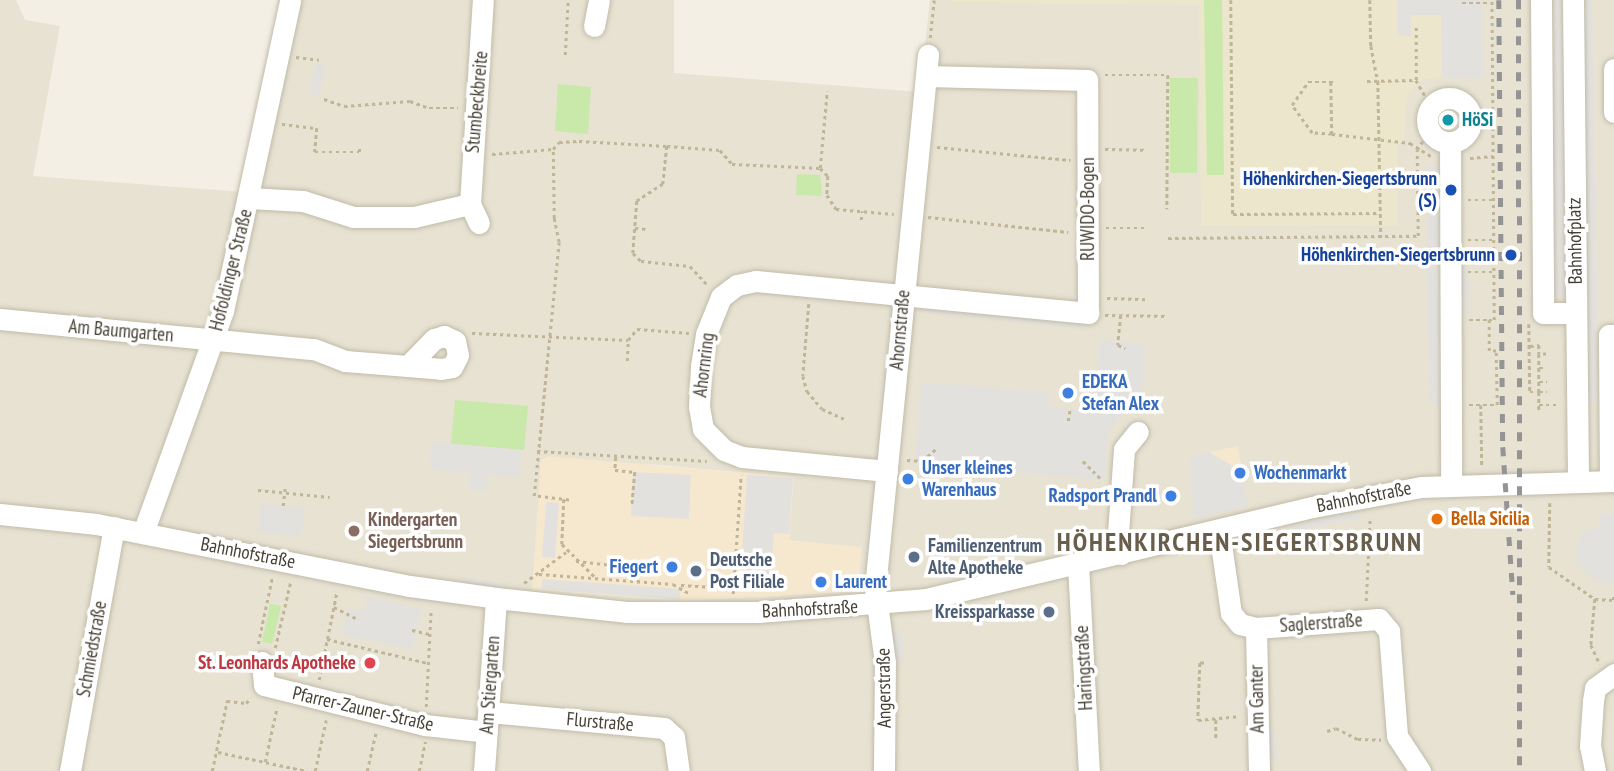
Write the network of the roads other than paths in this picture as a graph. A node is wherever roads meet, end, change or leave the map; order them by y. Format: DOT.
graph roads {
  1 [pos="290,0"];
  2 [pos="483,0"];
  3 [pos="599,0"];
  4 [pos="1541,0"];
  5 [pos="1573,0"];
  6 [pos="594,26"];
  7 [pos="927,65"];
  8 [pos="1614,69"];
  9 [pos="1614,112"];
  10 [pos="1450,143"];
  11 [pos="249,198"];
  12 [pos="903,293"];
  13 [pos="1576,313"];
  14 [pos="0,319"];
  15 [pos="1611,335"];
  16 [pos="213,339"];
  17 [pos="455,341"];
  18 [pos="1138,432"];
  19 [pos="888,465"];
  20 [pos="1612,481"];
  21 [pos="1578,482"];
  22 [pos="1451,484"];
  23 [pos="0,514"];
  24 [pos="114,527"];
  25 [pos="1219,530"];
  26 [pos="143,533"];
  27 [pos="1121,554"];
  28 [pos="1079,564"];
  29 [pos="496,598"];
  30 [pos="878,605"];
  31 [pos="1256,628"];
  32 [pos="268,657"];
  33 [pos="1610,676"];
  34 [pos="488,722"];
  35 [pos="1601,763"];
  36 [pos="71,771"];
  37 [pos="484,771"];
  38 [pos="679,771"];
  39 [pos="884,771"];
  40 [pos="1089,771"];
  41 [pos="1259,771"];
  42 [pos="1420,771"];
  1 -- 11 [label="street, Hofoldinger Straße"];
  2 -- 11 [label="street, Stumbeckbreite"];
  3 -- 6 [label="street"];
  4 -- 13 [label="street"];
  5 -- 13 [label="street, Bahnhofplatz"];
  7 -- 12 [label="street, Ahornstraße"];
  7 -- 12 [label="street, RUWIDO-Bogen"];
  8 -- 9 [label="street"];
  10 -- 10 [label="street"];
  10 -- 22 [label="street"];
  11 -- 16 [label="street, Hofoldinger Straße"];
  12 -- 19 [label="street, Ahornstraße"];
  12 -- 19 [label="street, Ahornring"];
  13 -- 21 [label="street, Bahnhofplatz"];
  14 -- 16 [label="street, Am Baumgarten"];
  15 -- 20 [label="street"];
  16 -- 17 [label="street, Am Baumgarten"];
  16 -- 26 [label="street, Hofoldinger Straße"];
  18 -- 27 [label="street"];
  19 -- 30 [label="street, Ahornstraße"];
  20 -- 21 [label="street, Bahnhofstraße"];
  21 -- 22 [label="street, Bahnhofstraße"];
  22 -- 25 [label="street, Bahnhofstraße"];
  23 -- 24 [label="street, Bahnhofstraße"];
  24 -- 26 [label="street, Bahnhofstraße"];
  24 -- 36 [label="street, Schmiedstraße"];
  25 -- 27 [label="street, Bahnhofstraße"];
  25 -- 31 [label="street, Saglerstraße"];
  26 -- 29 [label="street, Bahnhofstraße"];
  27 -- 28 [label="street, Bahnhofstraße"];
  28 -- 30 [label="street, Bahnhofstraße"];
  28 -- 40 [label="street, Haringstraße"];
  29 -- 30 [label="street, Bahnhofstraße"];
  29 -- 34 [label="street, Am Stiergarten"];
  30 -- 39 [label="street, Angerstraße"];
  31 -- 41 [label="street, Am Ganter"];
  31 -- 42 [label="street, Saglerstraße"];
  32 -- 34 [label="street, Pfarrer-Zauner-Straße"];
  33 -- 35 [label="street"];
  34 -- 37 [label="street, Am Stiergarten"];
  34 -- 38 [label="street, Flurstraße"];
}
